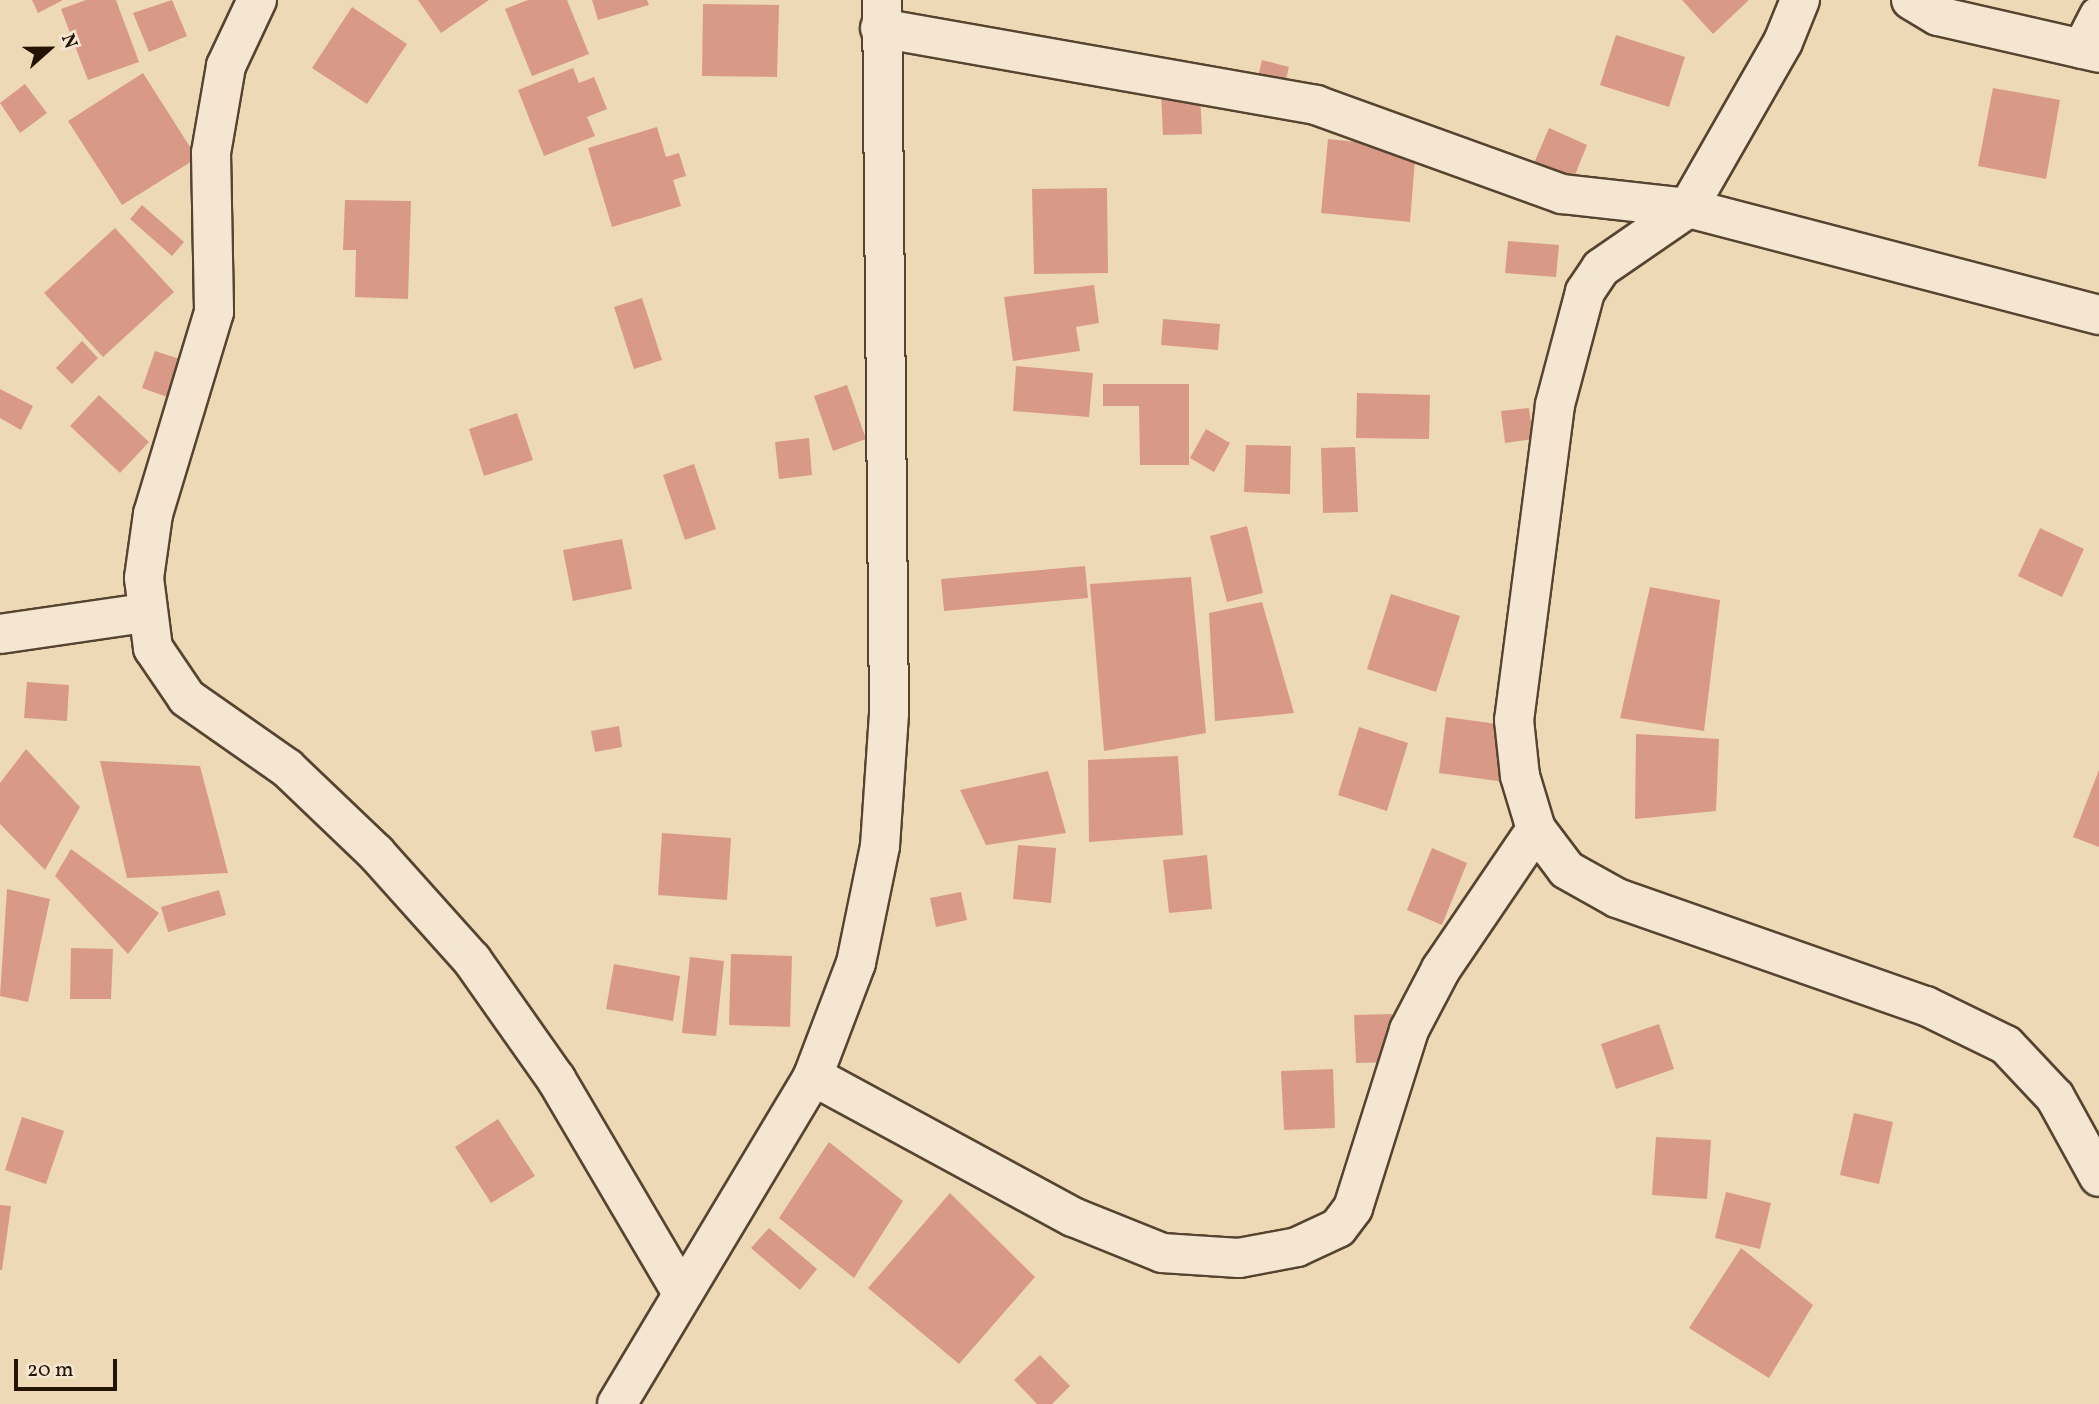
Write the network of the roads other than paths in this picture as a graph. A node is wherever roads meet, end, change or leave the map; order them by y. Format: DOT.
graph roads {
  1 [pos="257,0"];
  2 [pos="1800,0"];
  3 [pos="1912,0"];
  4 [pos="881,14"];
  5 [pos="2093,39"];
  6 [pos="1688,208"];
  7 [pos="2099,315"];
  8 [pos="144,613"];
  9 [pos="0,634"];
  10 [pos="1536,829"];
  11 [pos="813,1076"];
  12 [pos="2099,1177"];
  13 [pos="682,1293"];
  14 [pos="617,1404"];
  1 -- 8 [label="street"];
  2 -- 6 [label="street"];
  3 -- 5 [label="street"];
  4 -- 6 [label="street"];
  4 -- 11 [label="street"];
  6 -- 7 [label="street"];
  6 -- 10 [label="street"];
  8 -- 9 [label="street"];
  8 -- 13 [label="street"];
  10 -- 11 [label="street"];
  10 -- 12 [label="street"];
  11 -- 13 [label="street"];
  13 -- 14 [label="street"];
}
